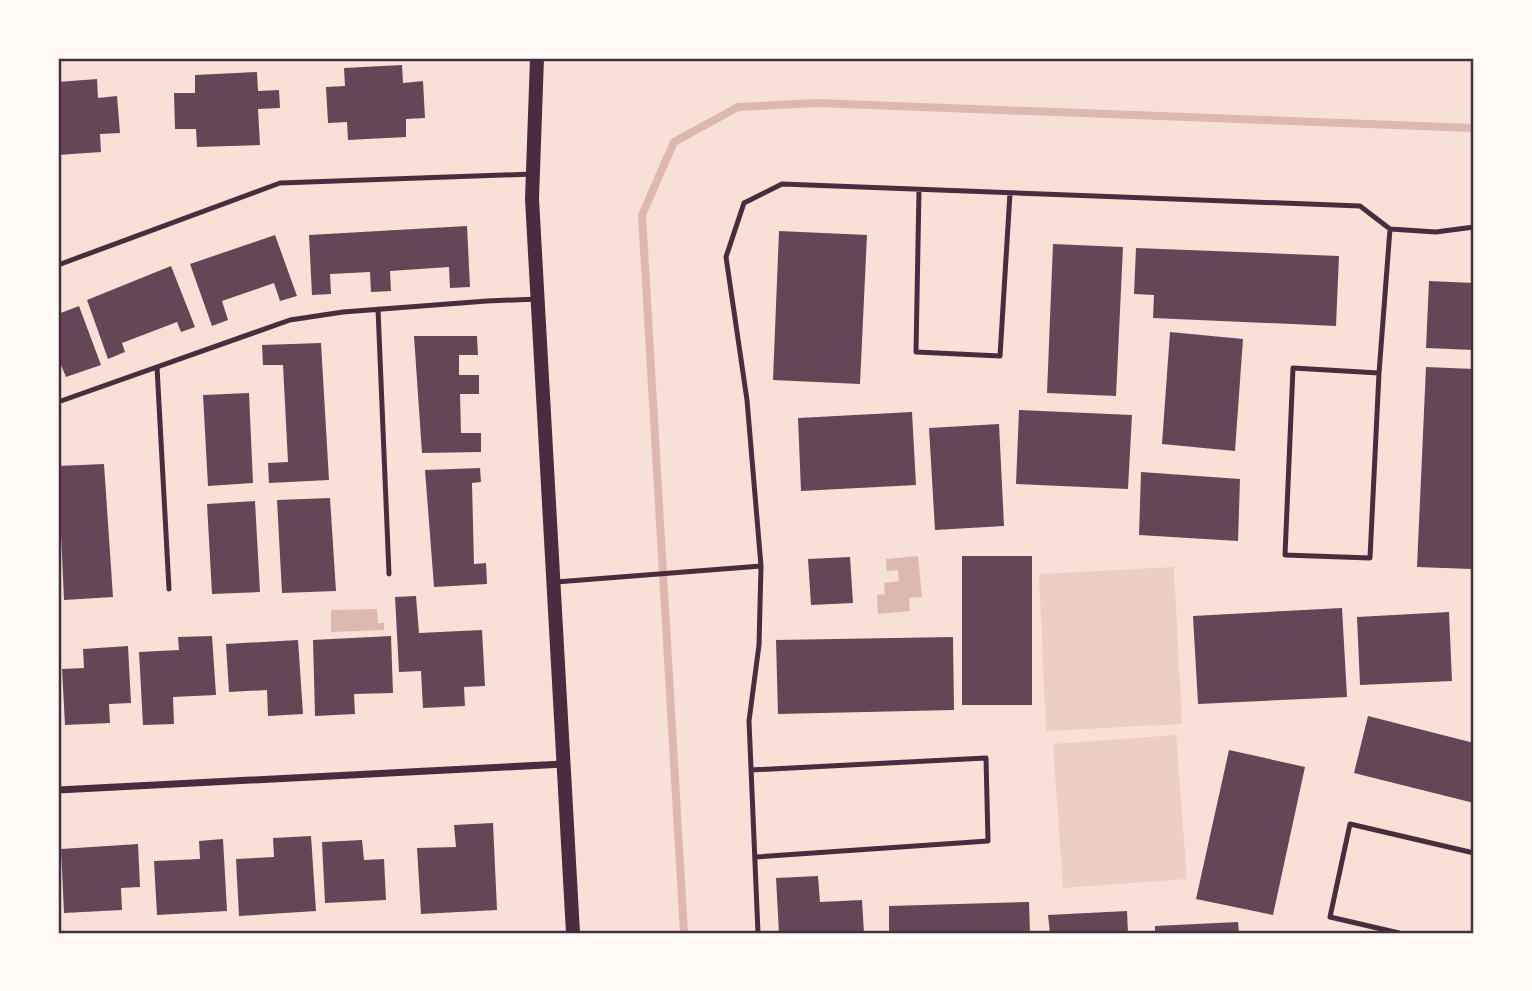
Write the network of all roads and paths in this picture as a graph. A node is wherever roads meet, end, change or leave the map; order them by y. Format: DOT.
graph roads {
  1 [pos="537,58"];
  2 [pos="533,174"];
  3 [pos="919,190"];
  4 [pos="1010,193"];
  5 [pos="1474,227"];
  6 [pos="1390,229"];
  7 [pos="58,265"];
  8 [pos="538,299"];
  9 [pos="378,309"];
  10 [pos="157,367"];
  11 [pos="1379,373"];
  12 [pos="58,402"];
  13 [pos="761,566"];
  14 [pos="389,573"];
  15 [pos="554,582"];
  16 [pos="169,589"];
  17 [pos="564,764"];
  18 [pos="751,771"];
  19 [pos="58,790"];
  20 [pos="1474,853"];
  21 [pos="755,857"];
  22 [pos="573,933"];
  23 [pos="758,933"];
  24 [pos="1399,933"];
  1 -- 2 [label="main road"];
  2 -- 7 [label="lane"];
  2 -- 8 [label="main road"];
  3 -- 4 [label="lane"];
  3 -- 4 [label="lane"];
  3 -- 13 [label="lane"];
  4 -- 6 [label="lane"];
  5 -- 6 [label="lane"];
  6 -- 11 [label="lane"];
  8 -- 9 [label="lane"];
  8 -- 15 [label="main road"];
  9 -- 10 [label="lane"];
  9 -- 14 [label="lane"];
  10 -- 12 [label="lane"];
  10 -- 16 [label="lane"];
  11 -- 11 [label="lane"];
  13 -- 15 [label="lane"];
  13 -- 18 [label="lane"];
  15 -- 17 [label="main road"];
  17 -- 19 [label="street"];
  17 -- 22 [label="main road"];
  18 -- 21 [label="lane"];
  18 -- 21 [label="lane"];
  20 -- 24 [label="lane"];
  21 -- 23 [label="lane"];
}
